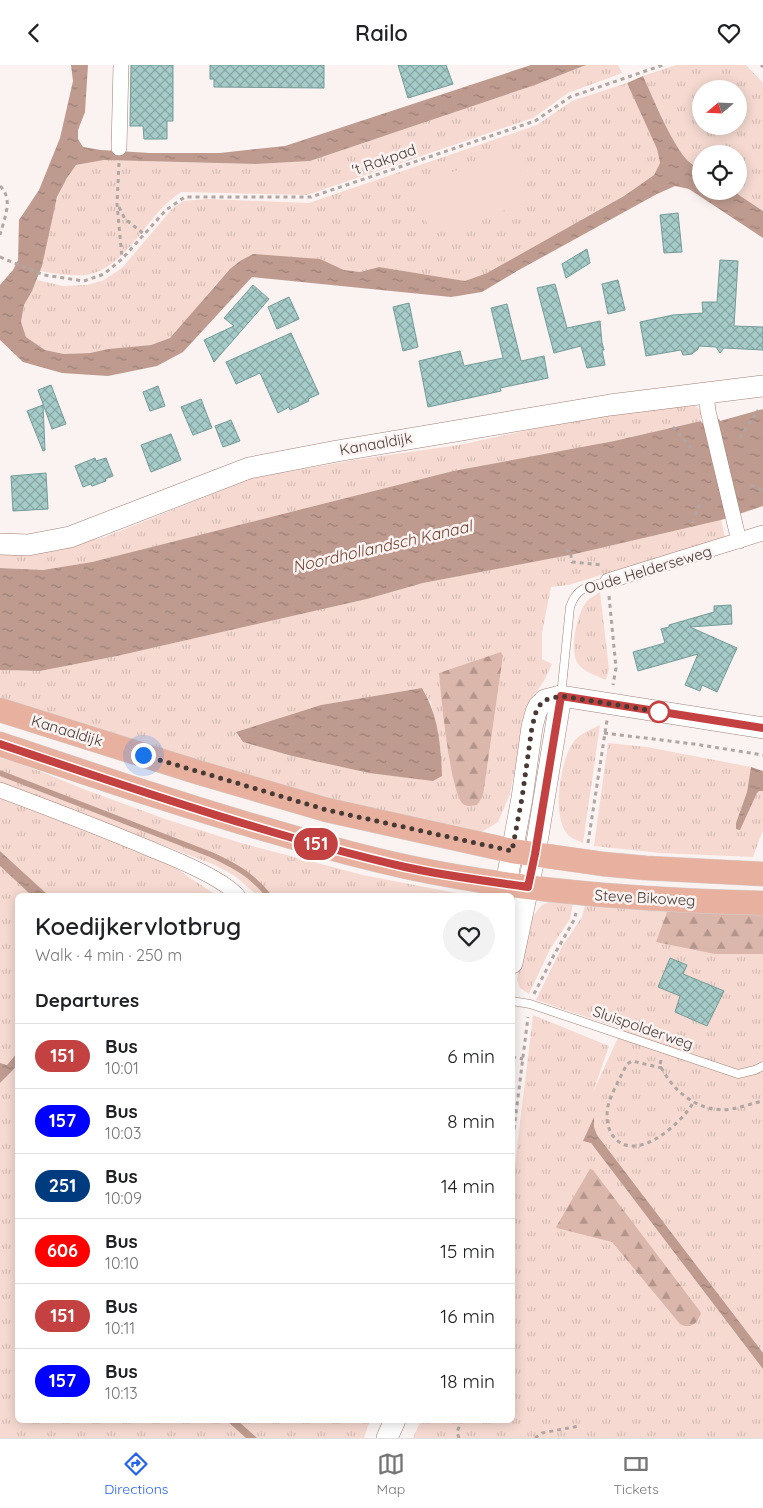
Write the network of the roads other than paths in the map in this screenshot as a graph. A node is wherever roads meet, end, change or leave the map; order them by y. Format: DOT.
graph roads {
  1 [pos="121,65"];
  2 [pos="119,148"];
  3 [pos="763,386"];
  4 [pos="707,402"];
  5 [pos="763,533"];
  6 [pos="737,534"];
  7 [pos="0,545"];
  8 [pos="611,580"];
  9 [pos="561,696"];
  10 [pos="0,710"];
  11 [pos="763,728"];
  12 [pos="0,744"];
  13 [pos="0,790"];
  14 [pos="512,851"];
  15 [pos="535,854"];
  16 [pos="763,874"];
  17 [pos="513,889"];
  18 [pos="234,893"];
  19 [pos="763,903"];
  20 [pos="515,1002"];
  21 [pos="763,1066"];
  22 [pos="393,1423"];
  23 [pos="387,1438"];
  1 -- 2 [label="street"];
  3 -- 4 [label="street, Kanaaldijk"];
  4 -- 6 [label="street"];
  4 -- 7 [label="street, Kanaaldijk"];
  5 -- 6 [label="street, Oude Helderseweg"];
  6 -- 8 [label="street, Oude Helderseweg"];
  8 -- 9 [label="lane, Oude Helderseweg"];
  9 -- 11 [label="street"];
  9 -- 14 [label="street"];
  9 -- 15 [label="street"];
  10 -- 14 [label="main road, Kanaaldijk"];
  12 -- 17 [label="main road"];
  13 -- 18 [label="street"];
  14 -- 15 [label="main road, Steve Bikoweg"];
  14 -- 17 [label="street"];
  15 -- 16 [label="main road, Steve Bikoweg"];
  15 -- 17 [label="street"];
  17 -- 19 [label="main road, Steve Bikoweg"];
  20 -- 21 [label="lane, Sluispolderweg"];
  22 -- 23 [label="street"];
}
